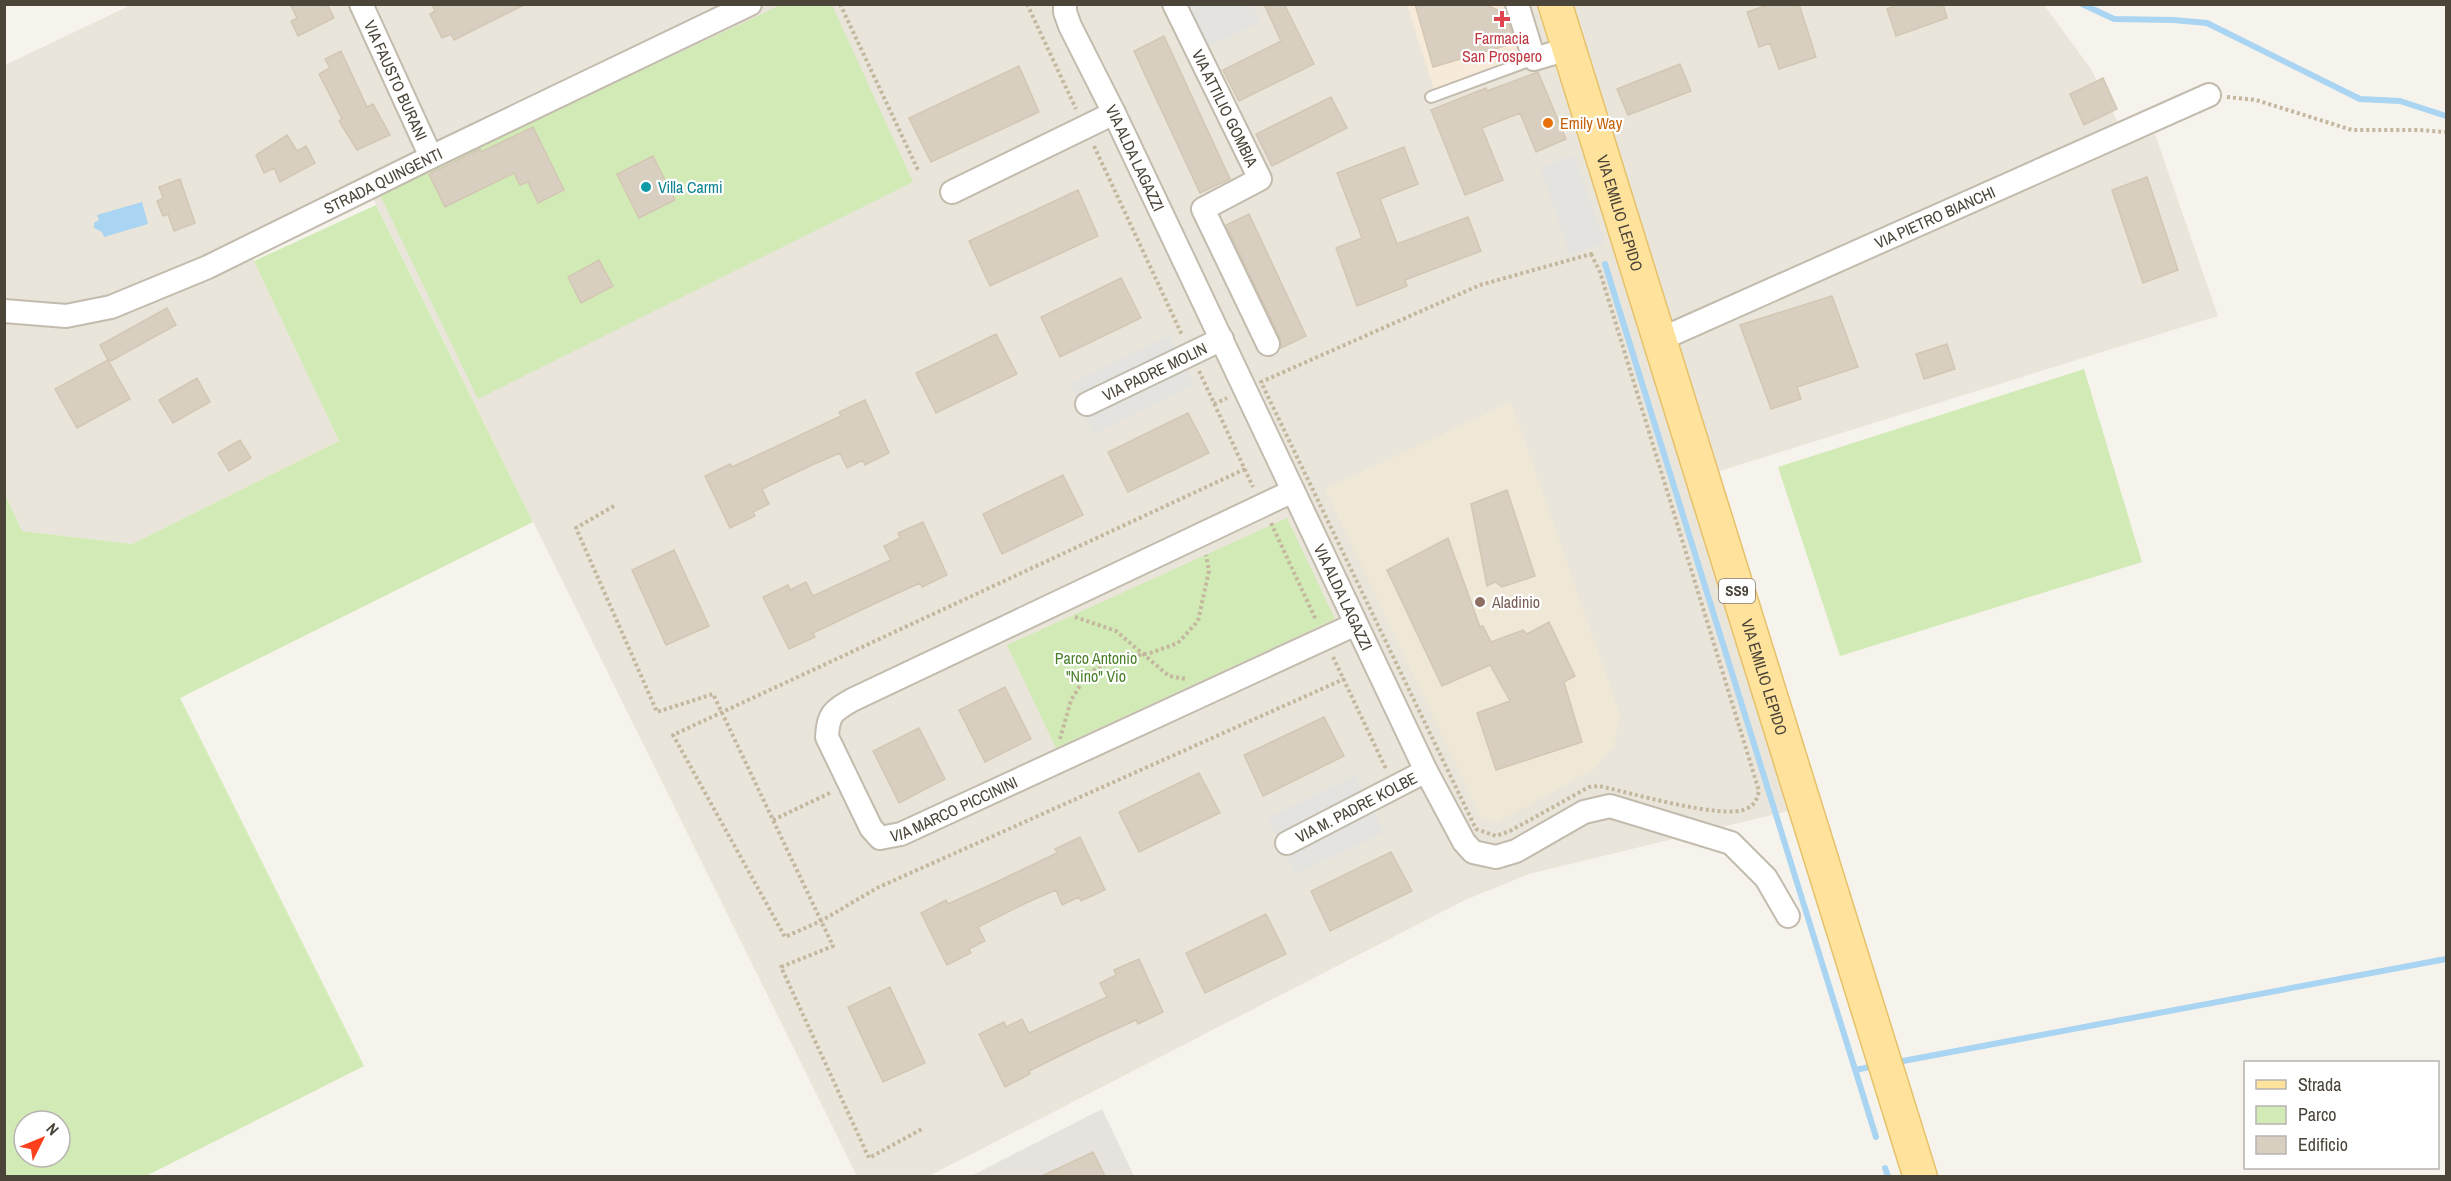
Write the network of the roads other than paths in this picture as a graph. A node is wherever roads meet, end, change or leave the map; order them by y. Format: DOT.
graph roads {
  1 [pos="361,4"];
  2 [pos="750,4"];
  3 [pos="1065,4"];
  4 [pos="1174,4"];
  5 [pos="1556,4"];
  6 [pos="1511,6"];
  7 [pos="1568,49"];
  8 [pos="1534,59"];
  9 [pos="2208,95"];
  10 [pos="1431,97"];
  11 [pos="1114,112"];
  12 [pos="431,157"];
  13 [pos="952,192"];
  14 [pos="4,311"];
  15 [pos="1221,339"];
  16 [pos="1659,340"];
  17 [pos="1268,344"];
  18 [pos="1087,404"];
  19 [pos="1293,491"];
  20 [pos="1356,624"];
  21 [pos="1426,771"];
  22 [pos="1287,843"];
  23 [pos="1788,916"];
  24 [pos="1920,1176"];
  1 -- 12 [label="street, VIA FAUSTO BURANI"];
  2 -- 12 [label="street, STRADA QUINGENTI"];
  3 -- 11 [label="street, VIA ALDA LAGAZZI"];
  4 -- 17 [label="street, VIA ATTILIO GOMBIA"];
  5 -- 7 [label="main road, VIA EMILIO LEPIDO / SS9"];
  6 -- 8 [label="street"];
  7 -- 8 [label="street"];
  7 -- 16 [label="main road, VIA EMILIO LEPIDO / SS9"];
  8 -- 10 [label="lane"];
  9 -- 16 [label="street, VIA PIETRO BIANCHI"];
  11 -- 13 [label="street"];
  11 -- 15 [label="street, VIA ALDA LAGAZZI"];
  12 -- 14 [label="street, STRADA QUINGENTI"];
  15 -- 18 [label="street, VIA PADRE MOLIN"];
  15 -- 19 [label="street, VIA ALDA LAGAZZI"];
  16 -- 24 [label="main road, VIA EMILIO LEPIDO / SS9"];
  19 -- 20 [label="street, VIA ALDA LAGAZZI"];
  19 -- 20 [label="street, VIA MARCO PICCININI"];
  20 -- 21 [label="street, VIA ALDA LAGAZZI"];
  21 -- 22 [label="street, VIA M. PADRE KOLBE"];
  21 -- 23 [label="street, VIA ALDA LAGAZZI"];
}
